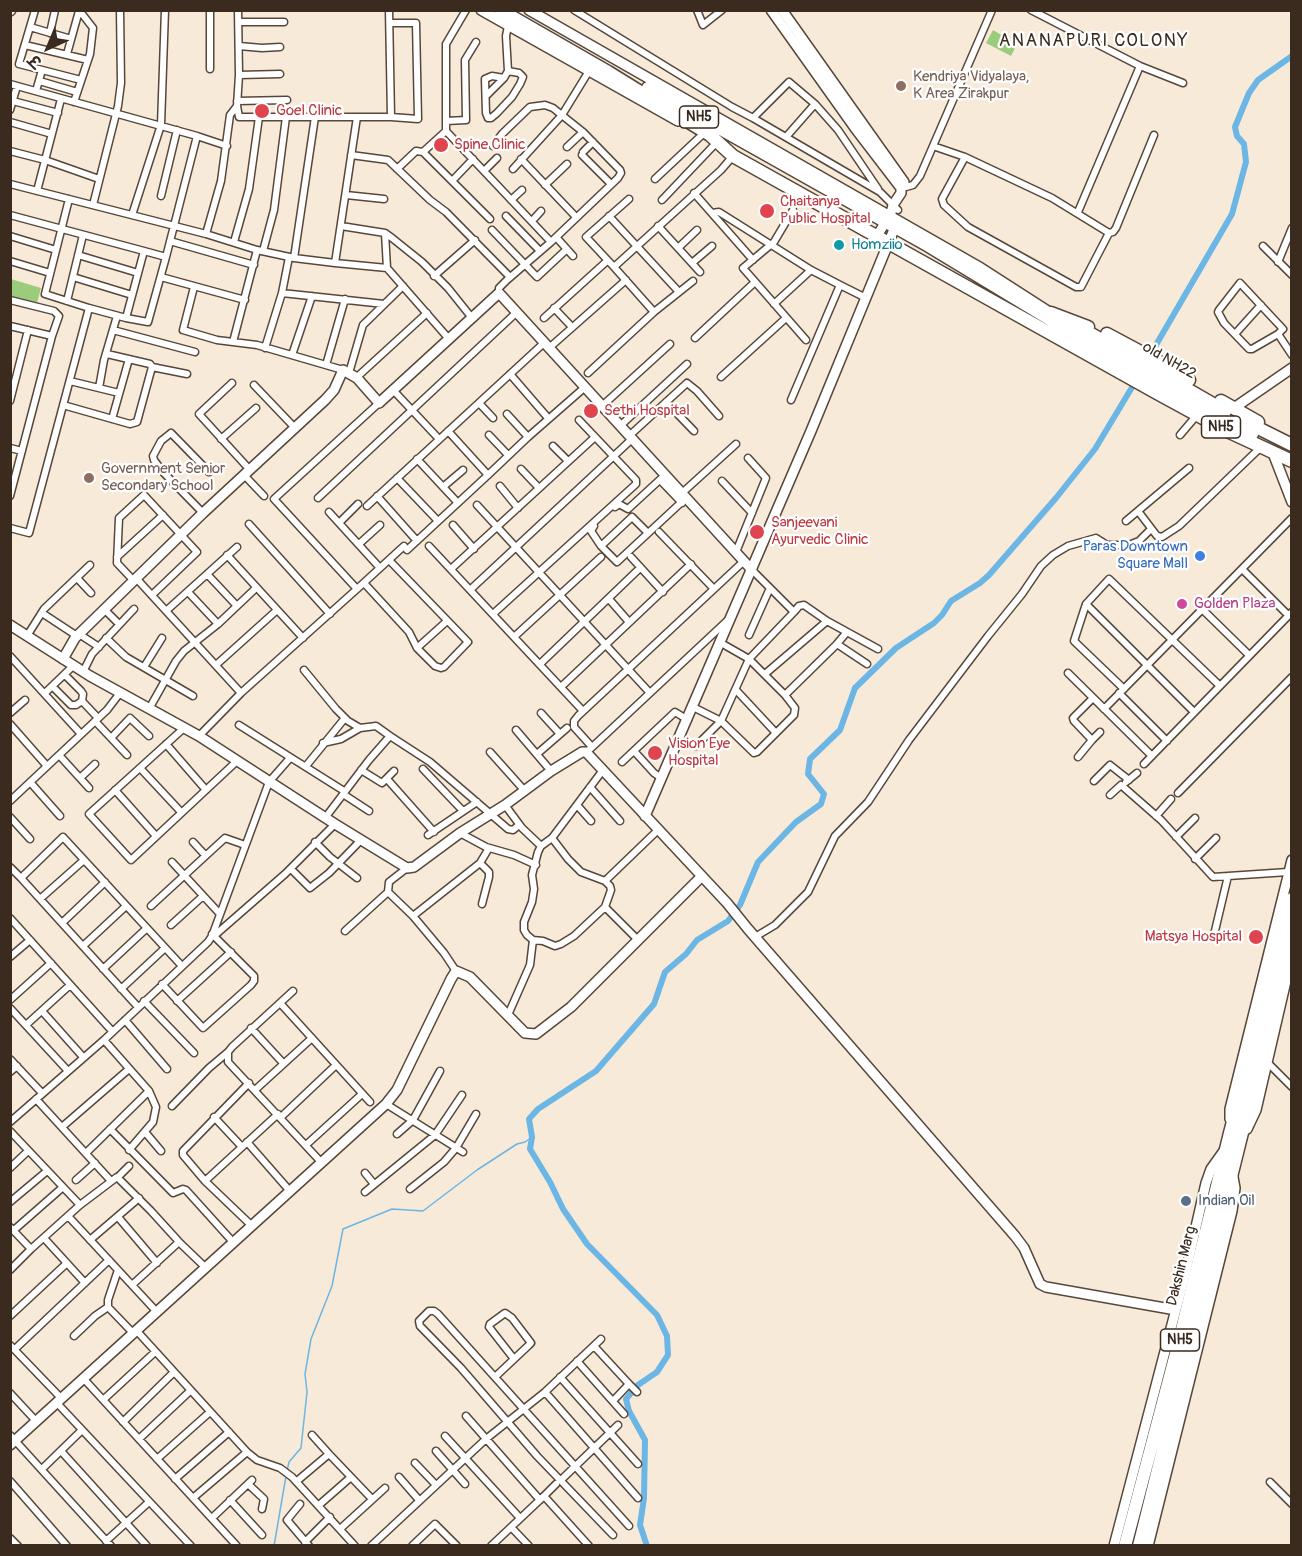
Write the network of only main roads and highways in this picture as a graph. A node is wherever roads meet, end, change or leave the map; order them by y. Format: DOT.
graph roads {
  1 [pos="500,10"];
  2 [pos="513,10"];
  3 [pos="1047,314"];
  4 [pos="1111,350"];
  5 [pos="1157,377"];
  6 [pos="1288,441"];
  7 [pos="1292,452"];
  8 [pos="1292,461"];
  9 [pos="1292,899"];
  10 [pos="1292,932"];
  11 [pos="1172,1412"];
  12 [pos="1177,1431"];
  13 [pos="1125,1545"];
  14 [pos="1139,1545"];
  1 -- 4 [label="highway, NH5"];
  2 -- 3 [label="highway, NH5"];
  3 -- 4 [label="highway"];
  3 -- 4 [label="highway, NH5"];
  4 -- 5 [label="highway"];
  4 -- 5 [label="highway, NH5"];
  5 -- 6 [label="highway, old NH22"];
  5 -- 6 [label="highway"];
  5 -- 7 [label="highway, NH5"];
  5 -- 8 [label="highway, NH5"];
  9 -- 13 [label="highway, Dakshin Marg / NH5"];
  10 -- 11 [label="highway, Dakshin Marg / NH5"];
  11 -- 12 [label="highway"];
  11 -- 14 [label="highway, Dakshin Marg / NH5"];
}
